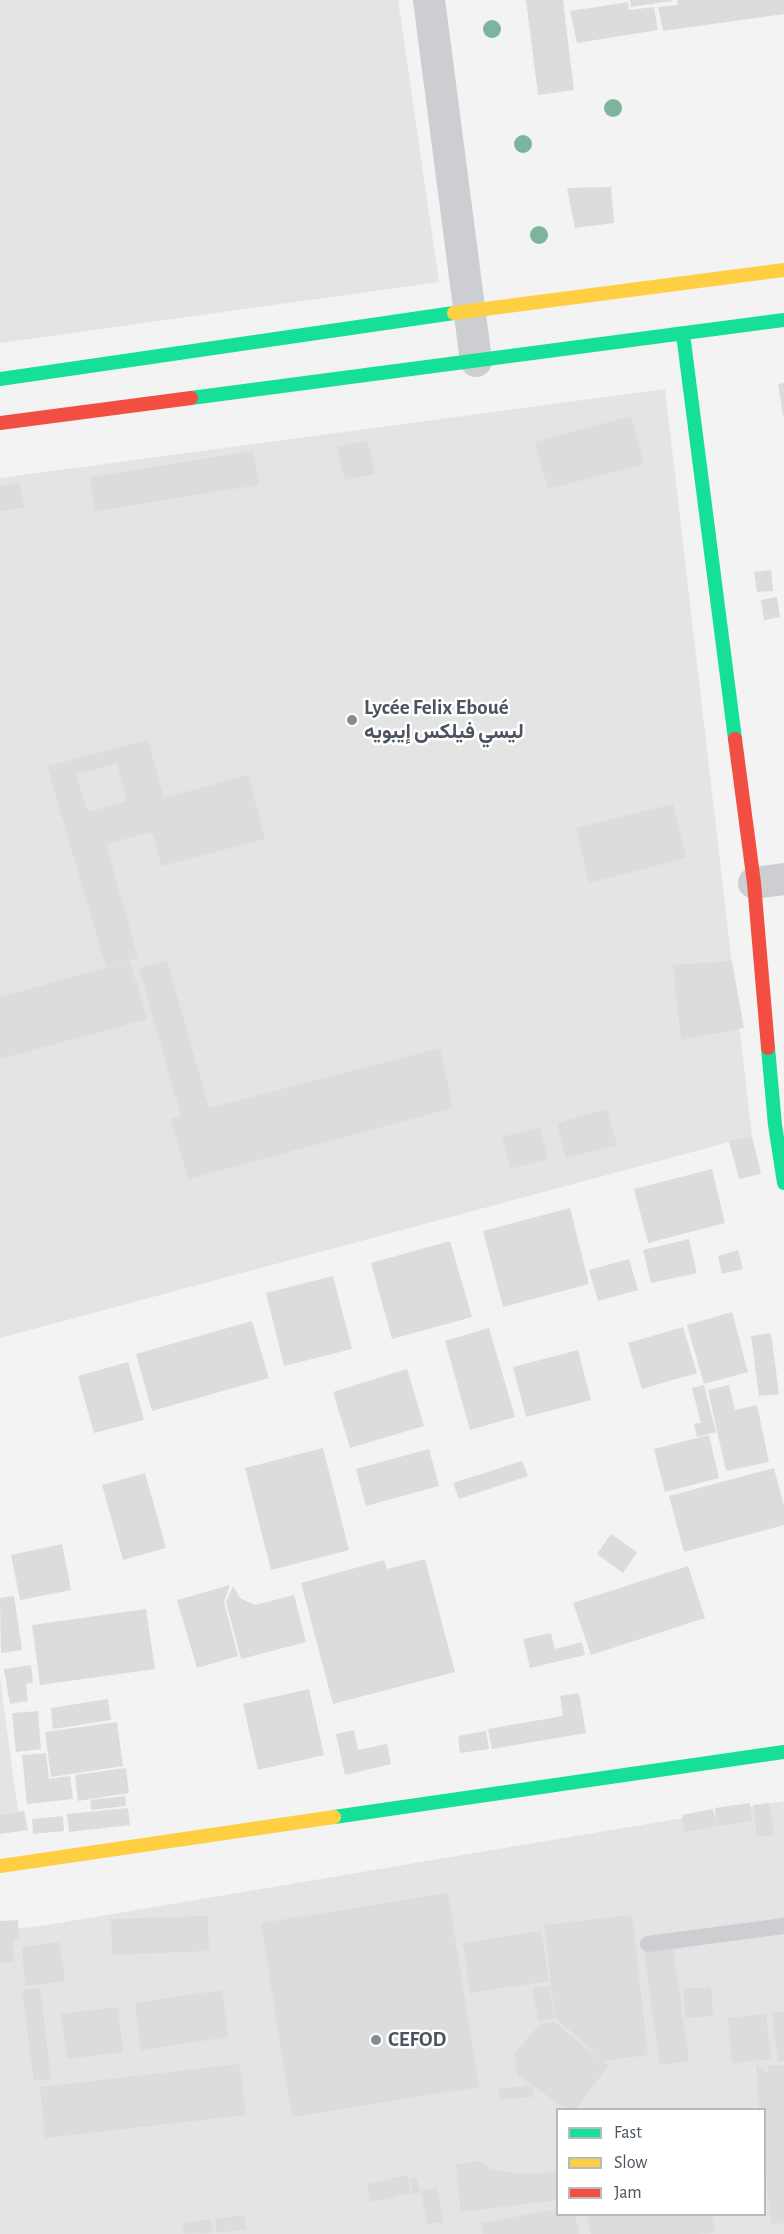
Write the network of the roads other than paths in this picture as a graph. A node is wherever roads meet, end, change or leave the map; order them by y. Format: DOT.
graph roads {
  1 [pos="429,0"];
  2 [pos="784,270"];
  3 [pos="470,311"];
  4 [pos="784,320"];
  5 [pos="683,334"];
  6 [pos="476,361"];
  7 [pos="0,379"];
  8 [pos="0,423"];
  9 [pos="769,881"];
  10 [pos="784,1183"];
  11 [pos="784,1752"];
  12 [pos="0,1866"];
  13 [pos="784,1926"];
  14 [pos="648,1944"];
  1 -- 3 [label="street"];
  2 -- 3 [label="street"];
  3 -- 6 [label="street"];
  3 -- 7 [label="street"];
  4 -- 5 [label="street"];
  5 -- 6 [label="street"];
  5 -- 9 [label="street"];
  6 -- 8 [label="street"];
  9 -- 10 [label="street"];
  11 -- 12 [label="street"];
  13 -- 14 [label="lane"];
}
